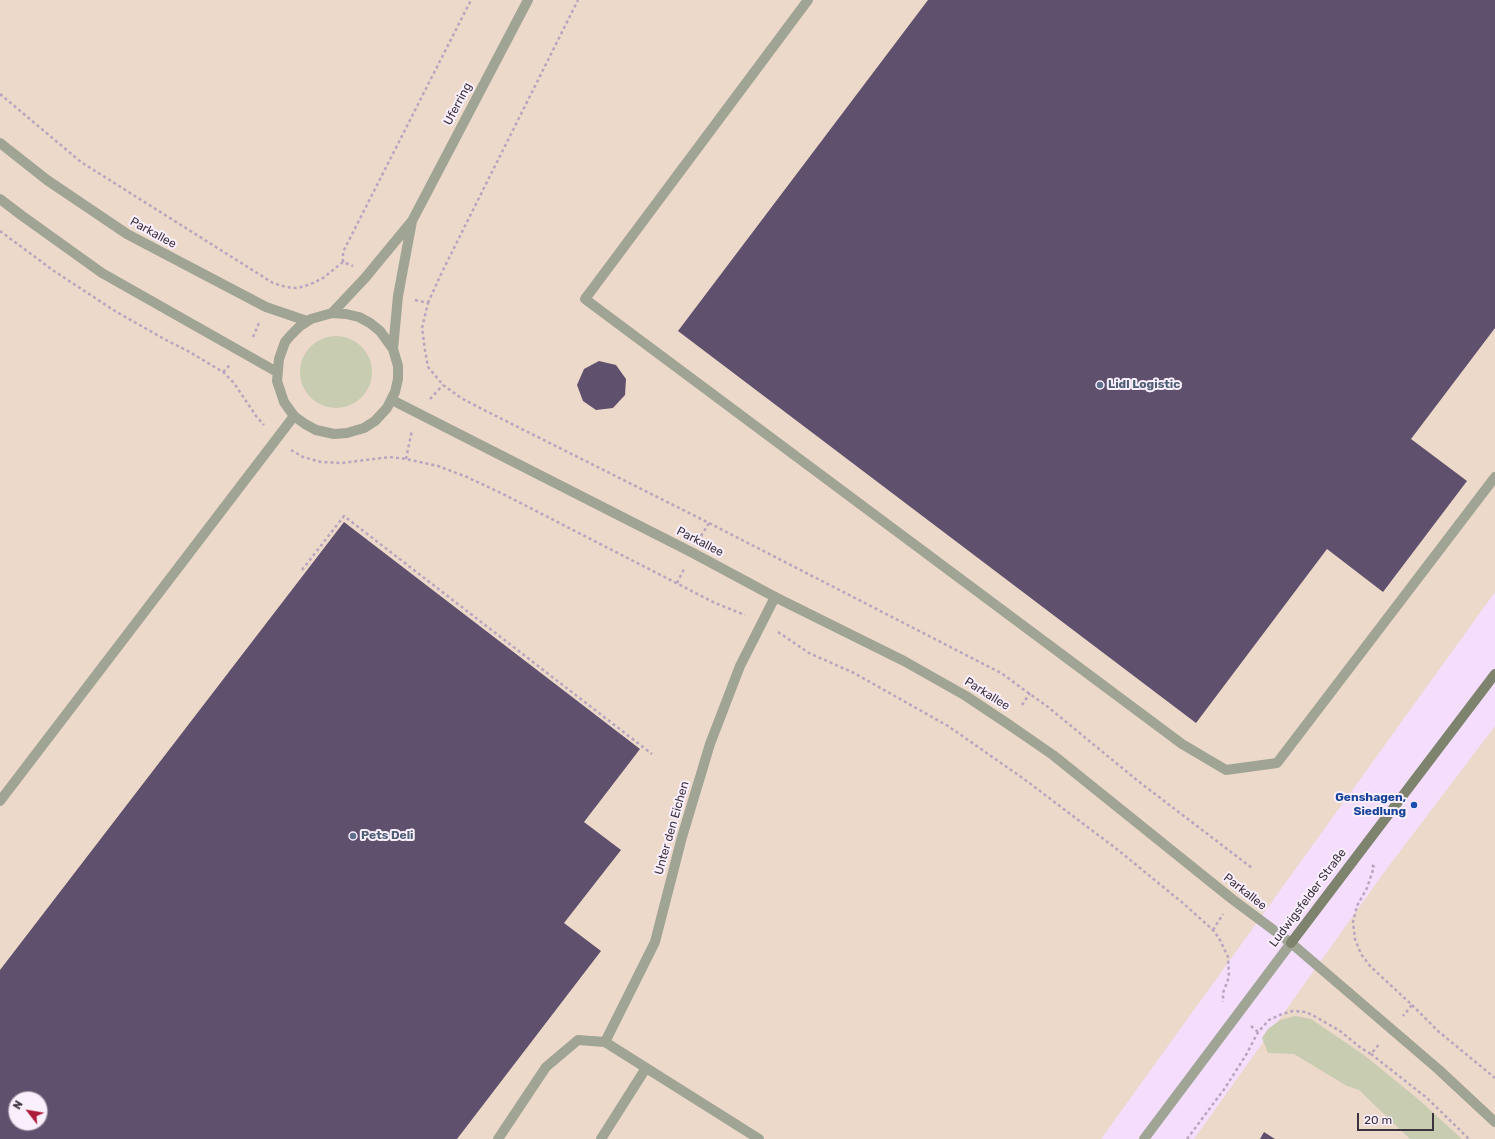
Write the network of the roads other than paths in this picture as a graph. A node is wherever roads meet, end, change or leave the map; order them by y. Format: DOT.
graph roads {
  1 [pos="528,0"];
  2 [pos="808,0"];
  3 [pos="0,143"];
  4 [pos="0,199"];
  5 [pos="412,221"];
  6 [pos="332,313"];
  7 [pos="307,321"];
  8 [pos="393,349"];
  9 [pos="277,372"];
  10 [pos="392,400"];
  11 [pos="294,416"];
  12 [pos="1495,477"];
  13 [pos="775,597"];
  14 [pos="1495,674"];
  15 [pos="0,801"];
  16 [pos="1291,943"];
  17 [pos="605,1042"];
  18 [pos="646,1068"];
  19 [pos="1495,1122"];
  20 [pos="498,1139"];
  21 [pos="601,1139"];
  22 [pos="759,1139"];
  23 [pos="1144,1139"];
  1 -- 5 [label="street, Uferring"];
  2 -- 12 [label="street"];
  3 -- 7 [label="street, Parkallee"];
  4 -- 9 [label="street"];
  5 -- 6 [label="street, Uferring"];
  5 -- 8 [label="street, Uferring"];
  6 -- 7 [label="street"];
  6 -- 8 [label="street"];
  7 -- 9 [label="street"];
  8 -- 10 [label="street"];
  9 -- 11 [label="street"];
  10 -- 11 [label="street"];
  10 -- 13 [label="street, Parkallee"];
  11 -- 15 [label="street"];
  13 -- 16 [label="street, Parkallee"];
  13 -- 17 [label="street, Unter den Eichen"];
  14 -- 16 [label="street, Ludwigsfelder Straße"];
  16 -- 19 [label="street, Parkallee"];
  16 -- 23 [label="street, Ludwigsfelder Straße"];
  17 -- 18 [label="street"];
  17 -- 20 [label="street"];
  18 -- 21 [label="street"];
  18 -- 22 [label="street"];
}
